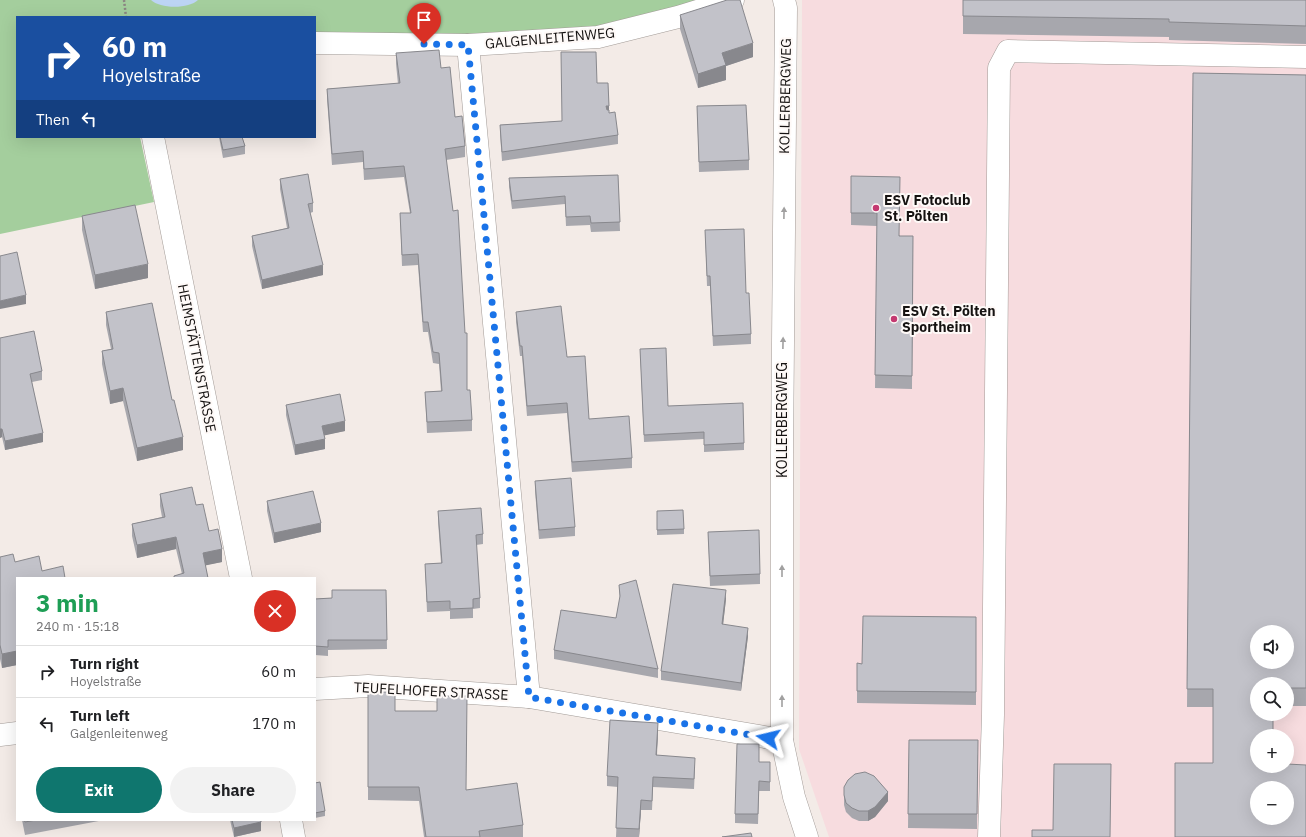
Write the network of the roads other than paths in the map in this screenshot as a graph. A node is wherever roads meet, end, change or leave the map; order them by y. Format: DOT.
graph roads {
  1 [pos="732,0"];
  2 [pos="784,0"];
  3 [pos="316,43"];
  4 [pos="468,45"];
  5 [pos="1306,57"];
  6 [pos="153,138"];
  7 [pos="241,577"];
  8 [pos="316,689"];
  9 [pos="529,697"];
  10 [pos="16,733"];
  11 [pos="0,735"];
  12 [pos="782,740"];
  13 [pos="291,821"];
  14 [pos="294,837"];
  15 [pos="807,837"];
  16 [pos="989,837"];
  1 -- 4 [label="street, GALGENLEITENWEG"];
  12 -- 2 [label="street, KOLLERBERGWEG, one-way"];
  3 -- 4 [label="street, GALGENLEITENWEG"];
  4 -- 9 [label="street"];
  5 -- 16 [label="street"];
  6 -- 7 [label="street, HEIMSTÄTTENSTRASSE"];
  8 -- 9 [label="street, TEUFELHOFER STRASSE"];
  9 -- 12 [label="street, TEUFELHOFER STRASSE"];
  10 -- 11 [label="street"];
  12 -- 15 [label="street, KOLLERBERGWEG"];
  13 -- 14 [label="street"];
}
